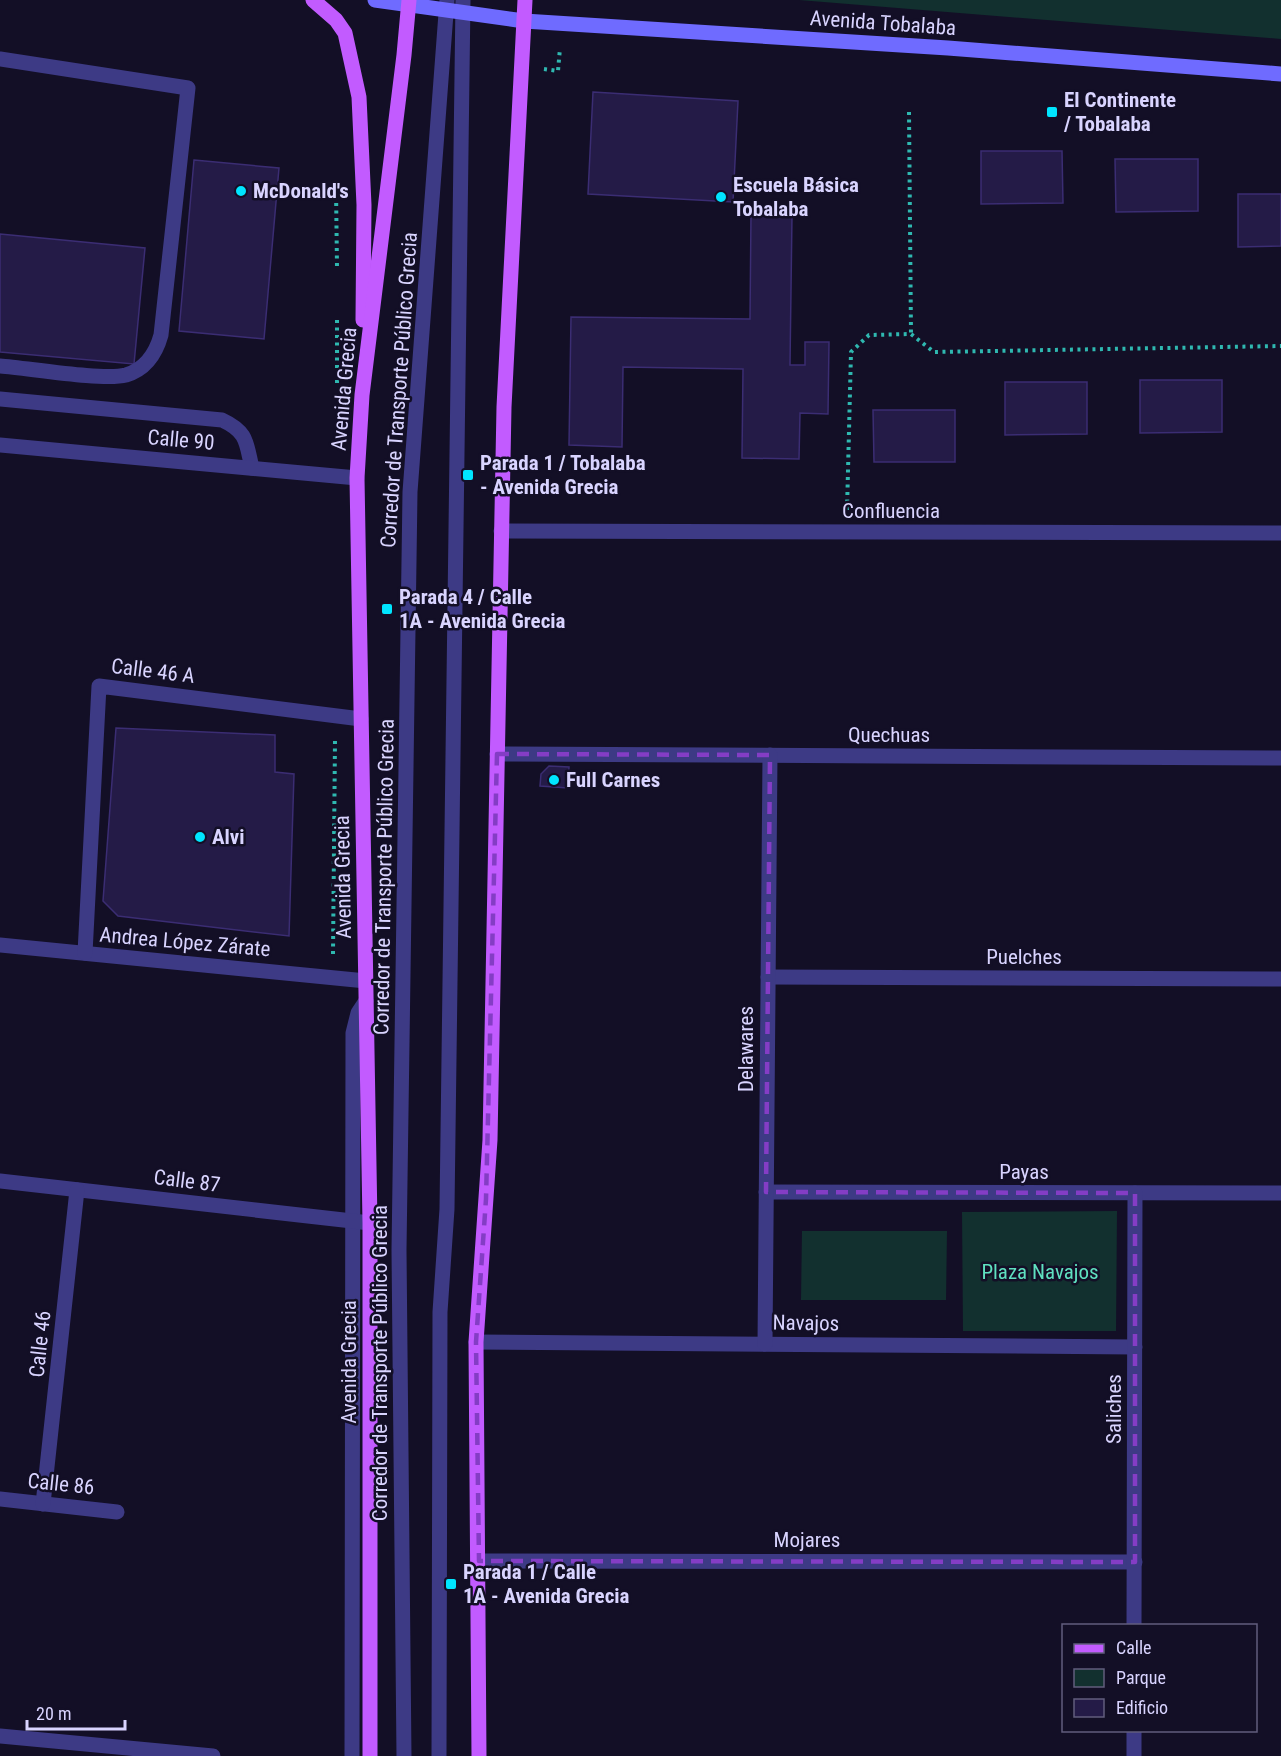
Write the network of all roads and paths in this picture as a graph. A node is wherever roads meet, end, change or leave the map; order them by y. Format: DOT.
graph roads {
  1 [pos="313,0"];
  2 [pos="375,0"];
  3 [pos="525,0"];
  4 [pos="408,3"];
  5 [pos="455,6"];
  6 [pos="524,21"];
  7 [pos="0,59"];
  8 [pos="1281,74"];
  9 [pos="909,112"];
  10 [pos="911,334"];
  11 [pos="1281,346"];
  12 [pos="0,366"];
  13 [pos="362,395"];
  14 [pos="0,399"];
  15 [pos="0,445"];
  16 [pos="252,468"];
  17 [pos="357,478"];
  18 [pos="501,531"];
  19 [pos="847,532"];
  20 [pos="1281,533"];
  21 [pos="361,719"];
  22 [pos="497,754"];
  23 [pos="770,755"];
  24 [pos="1281,758"];
  25 [pos="0,945"];
  26 [pos="85,954"];
  27 [pos="768,977"];
  28 [pos="1281,979"];
  29 [pos="366,981"];
  30 [pos="366,1001"];
  31 [pos="0,1181"];
  32 [pos="77,1190"];
  33 [pos="766,1192"];
  34 [pos="1136,1193"];
  35 [pos="1281,1193"];
  36 [pos="353,1221"];
  37 [pos="370,1222"];
  38 [pos="476,1342"];
  39 [pos="765,1344"];
  40 [pos="1135,1347"];
  41 [pos="0,1499"];
  42 [pos="44,1504"];
  43 [pos="117,1512"];
  44 [pos="479,1561"];
  45 [pos="1135,1562"];
  46 [pos="1134,1624"];
  47 [pos="1134,1732"];
  48 [pos="0,1736"];
  49 [pos="213,1756"];
  50 [pos="352,1756"];
  51 [pos="370,1756"];
  52 [pos="404,1756"];
  53 [pos="439,1756"];
  54 [pos="479,1756"];
  55 [pos="1134,1756"];
  1 -- 13 [label="main road"];
  2 -- 4 [label="main road, Avenida Tobalaba"];
  3 -- 6 [label="main road"];
  4 -- 5 [label="main road, Avenida Tobalaba"];
  4 -- 13 [label="main road, Avenida Grecia"];
  5 -- 6 [label="main road, Avenida Tobalaba"];
  5 -- 52 [label="street, Corredor de Transporte Público Grecia"];
  5 -- 53 [label="street"];
  6 -- 8 [label="main road, Avenida Tobalaba"];
  6 -- 18 [label="main road"];
  7 -- 12 [label="street"];
  9 -- 10 [label="path"];
  10 -- 11 [label="path"];
  10 -- 19 [label="path"];
  13 -- 17 [label="main road, Avenida Grecia"];
  14 -- 16 [label="street"];
  15 -- 16 [label="street, Calle 90"];
  16 -- 17 [label="street, Calle 90"];
  17 -- 21 [label="main road, Avenida Grecia"];
  18 -- 19 [label="street, Confluencia"];
  18 -- 22 [label="main road"];
  19 -- 20 [label="street, Confluencia"];
  21 -- 26 [label="street, Calle 46 A"];
  21 -- 29 [label="main road, Avenida Grecia"];
  22 -- 23 [label="street, Quechuas"];
  22 -- 38 [label="main road"];
  23 -- 24 [label="street, Quechuas"];
  23 -- 27 [label="street, Delawares"];
  25 -- 26 [label="street, Andrea López Zárate"];
  26 -- 29 [label="street, Andrea López Zárate"];
  27 -- 28 [label="street, Puelches"];
  27 -- 33 [label="street, Delawares"];
  29 -- 30 [label="main road, Avenida Grecia"];
  30 -- 36 [label="street"];
  30 -- 37 [label="main road, Avenida Grecia"];
  31 -- 32 [label="street, Calle 87"];
  32 -- 36 [label="street, Calle 87"];
  32 -- 42 [label="street, Calle 46"];
  33 -- 34 [label="street, Payas"];
  33 -- 39 [label="street, Delawares"];
  34 -- 35 [label="street, Payas"];
  34 -- 40 [label="street, Saliches"];
  36 -- 37 [label="street, Calle 87"];
  36 -- 50 [label="street"];
  37 -- 51 [label="main road, Avenida Grecia"];
  38 -- 39 [label="street, Navajos"];
  38 -- 44 [label="main road"];
  39 -- 40 [label="street, Navajos"];
  40 -- 45 [label="street, Saliches"];
  41 -- 42 [label="street, Calle 86"];
  42 -- 43 [label="street, Calle 86"];
  44 -- 45 [label="street, Mojares"];
  44 -- 54 [label="main road"];
  45 -- 46 [label="street, Saliches"];
  47 -- 55 [label="street"];
  48 -- 49 [label="street"];
}
